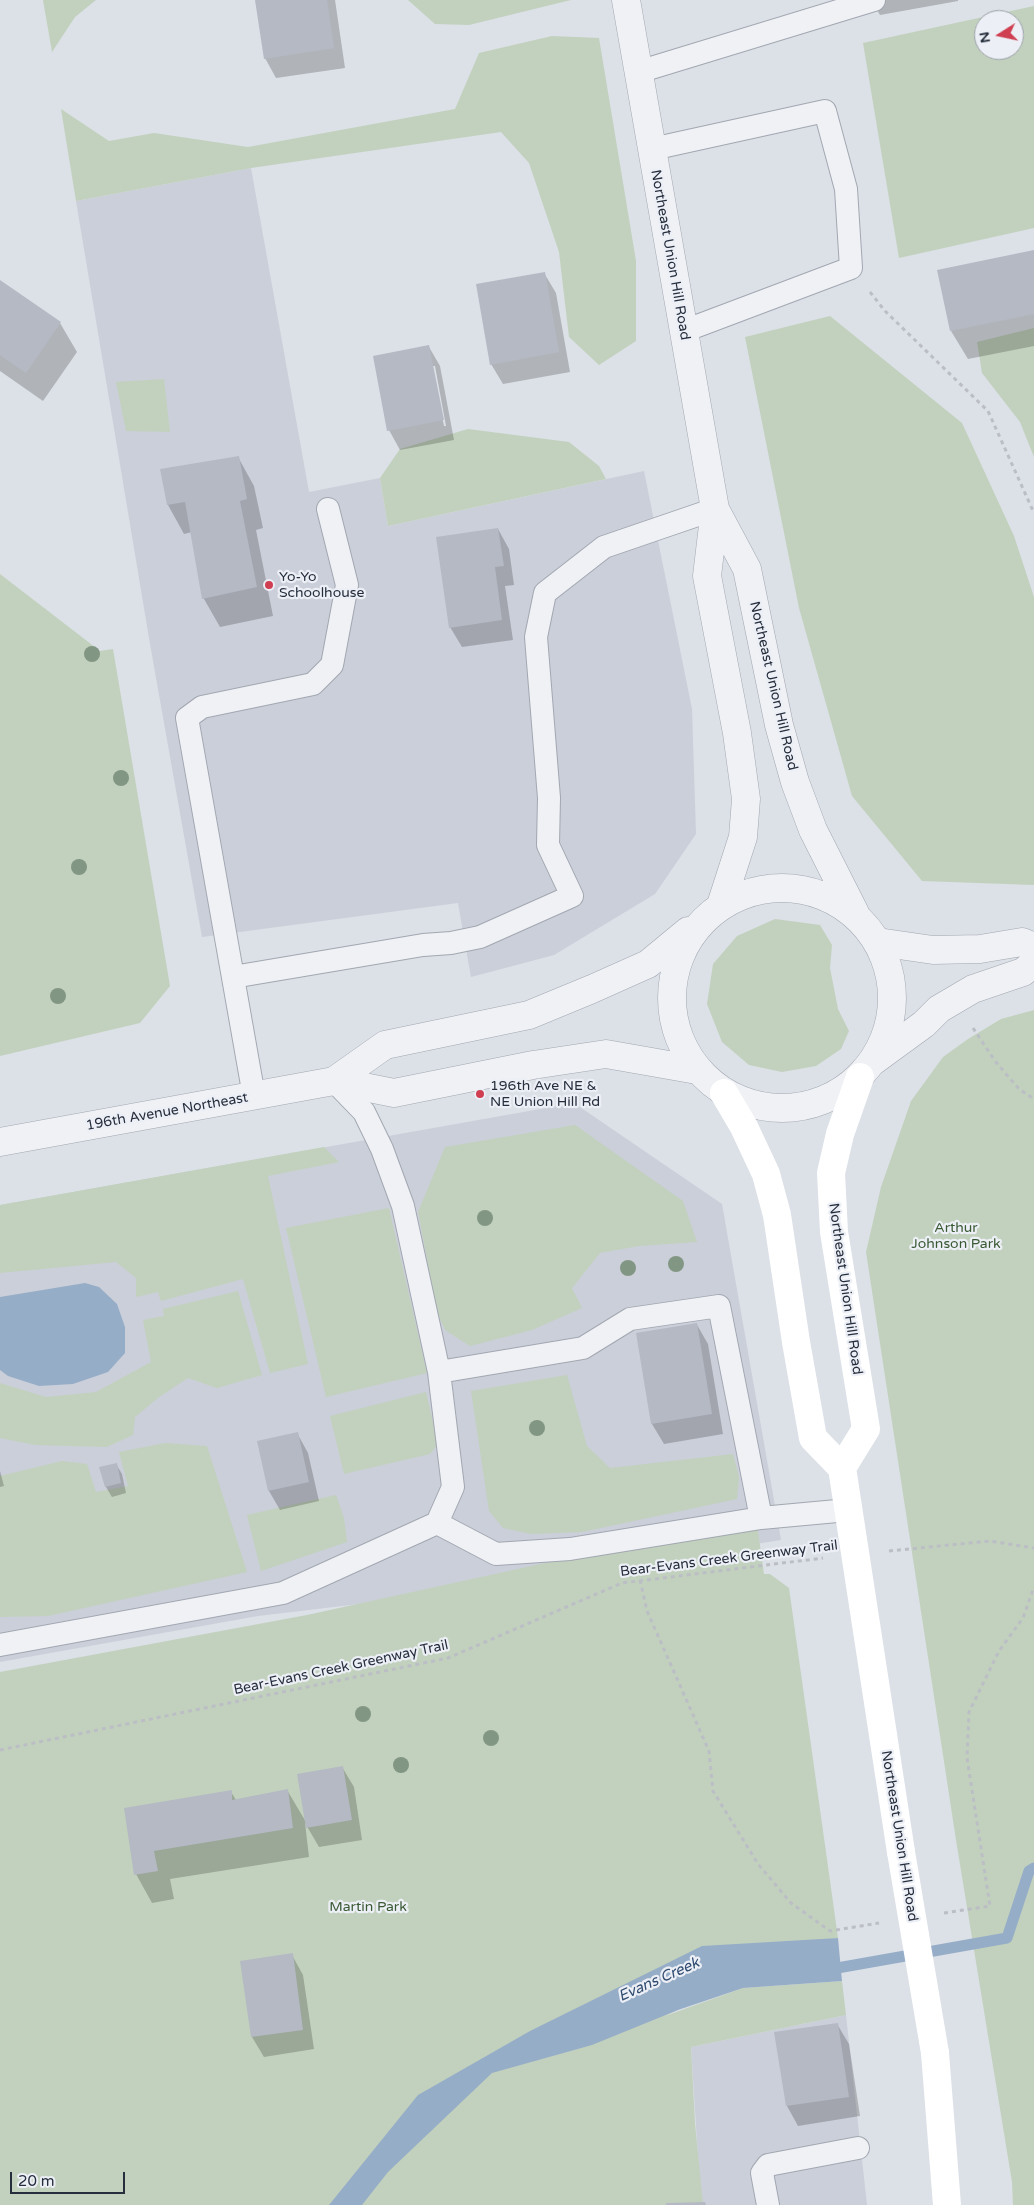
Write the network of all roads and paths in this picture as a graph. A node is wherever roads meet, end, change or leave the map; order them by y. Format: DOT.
graph roads {
  1 [pos="626,0"];
  2 [pos="874,0"];
  3 [pos="841,5"];
  4 [pos="638,72"];
  5 [pos="652,149"];
  6 [pos="851,268"];
  7 [pos="684,331"];
  8 [pos="328,509"];
  9 [pos="715,509"];
  10 [pos="1034,513"];
  11 [pos="711,913"];
  12 [pos="857,916"];
  13 [pos="878,942"];
  14 [pos="1034,947"];
  15 [pos="1034,963"];
  16 [pos="233,977"];
  17 [pos="969,1021"];
  18 [pos="697,1070"];
  19 [pos="866,1070"];
  20 [pos="334,1081"];
  21 [pos="724,1093"];
  22 [pos="254,1096"];
  23 [pos="1034,1099"];
  24 [pos="0,1142"];
  25 [pos="439,1372"];
  26 [pos="842,1468"];
  27 [pos="848,1510"];
  28 [pos="761,1518"];
  29 [pos="437,1523"];
  30 [pos="1034,1548"];
  31 [pos="855,1554"];
  32 [pos="640,1580"];
  33 [pos="1034,1587"];
  34 [pos="0,1645"];
  35 [pos="0,1750"];
  36 [pos="990,1906"];
  37 [pos="830,1931"];
  38 [pos="858,2148"];
  39 [pos="768,2205"];
  40 [pos="946,2205"];
  1 -- 4 [label="street, Northeast Union Hill Road"];
  2 -- 3 [label="lane"];
  3 -- 4 [label="lane"];
  4 -- 5 [label="street, Northeast Union Hill Road"];
  5 -- 6 [label="lane"];
  5 -- 7 [label="street, Northeast Union Hill Road"];
  6 -- 7 [label="lane"];
  6 -- 10 [label="path"];
  7 -- 9 [label="street, Northeast Union Hill Road"];
  8 -- 16 [label="lane"];
  9 -- 11 [label="street, Northeast Union Hill Road"];
  9 -- 12 [label="street, Northeast Union Hill Road"];
  9 -- 16 [label="lane"];
  11 -- 12 [label="street, 196th Avenue Northeast"];
  11 -- 18 [label="street"];
  11 -- 20 [label="street, 196th Avenue Northeast"];
  12 -- 13 [label="street"];
  13 -- 14 [label="street"];
  13 -- 19 [label="street"];
  15 -- 19 [label="street"];
  16 -- 22 [label="lane"];
  17 -- 23 [label="path"];
  18 -- 20 [label="street, 196th Avenue Northeast"];
  18 -- 21 [label="street"];
  19 -- 21 [label="street"];
  19 -- 26 [label="main road, Northeast Union Hill Road"];
  20 -- 22 [label="street, 196th Avenue Northeast"];
  20 -- 25 [label="lane"];
  21 -- 26 [label="main road"];
  22 -- 24 [label="street, 196th Avenue Northeast"];
  25 -- 28 [label="lane"];
  25 -- 29 [label="lane"];
  26 -- 27 [label="main road, Northeast Union Hill Road"];
  27 -- 28 [label="lane"];
  27 -- 31 [label="main road, Northeast Union Hill Road"];
  28 -- 29 [label="lane"];
  29 -- 34 [label="lane"];
  30 -- 31 [label="path, Bear-Evans Creek Greenway Trail"];
  31 -- 32 [label="path, Bear-Evans Creek Greenway Trail"];
  31 -- 40 [label="main road, Northeast Union Hill Road, bridge"];
  32 -- 35 [label="path, Bear-Evans Creek Greenway Trail"];
  32 -- 37 [label="path"];
  33 -- 36 [label="path"];
  38 -- 39 [label="lane"];
}
